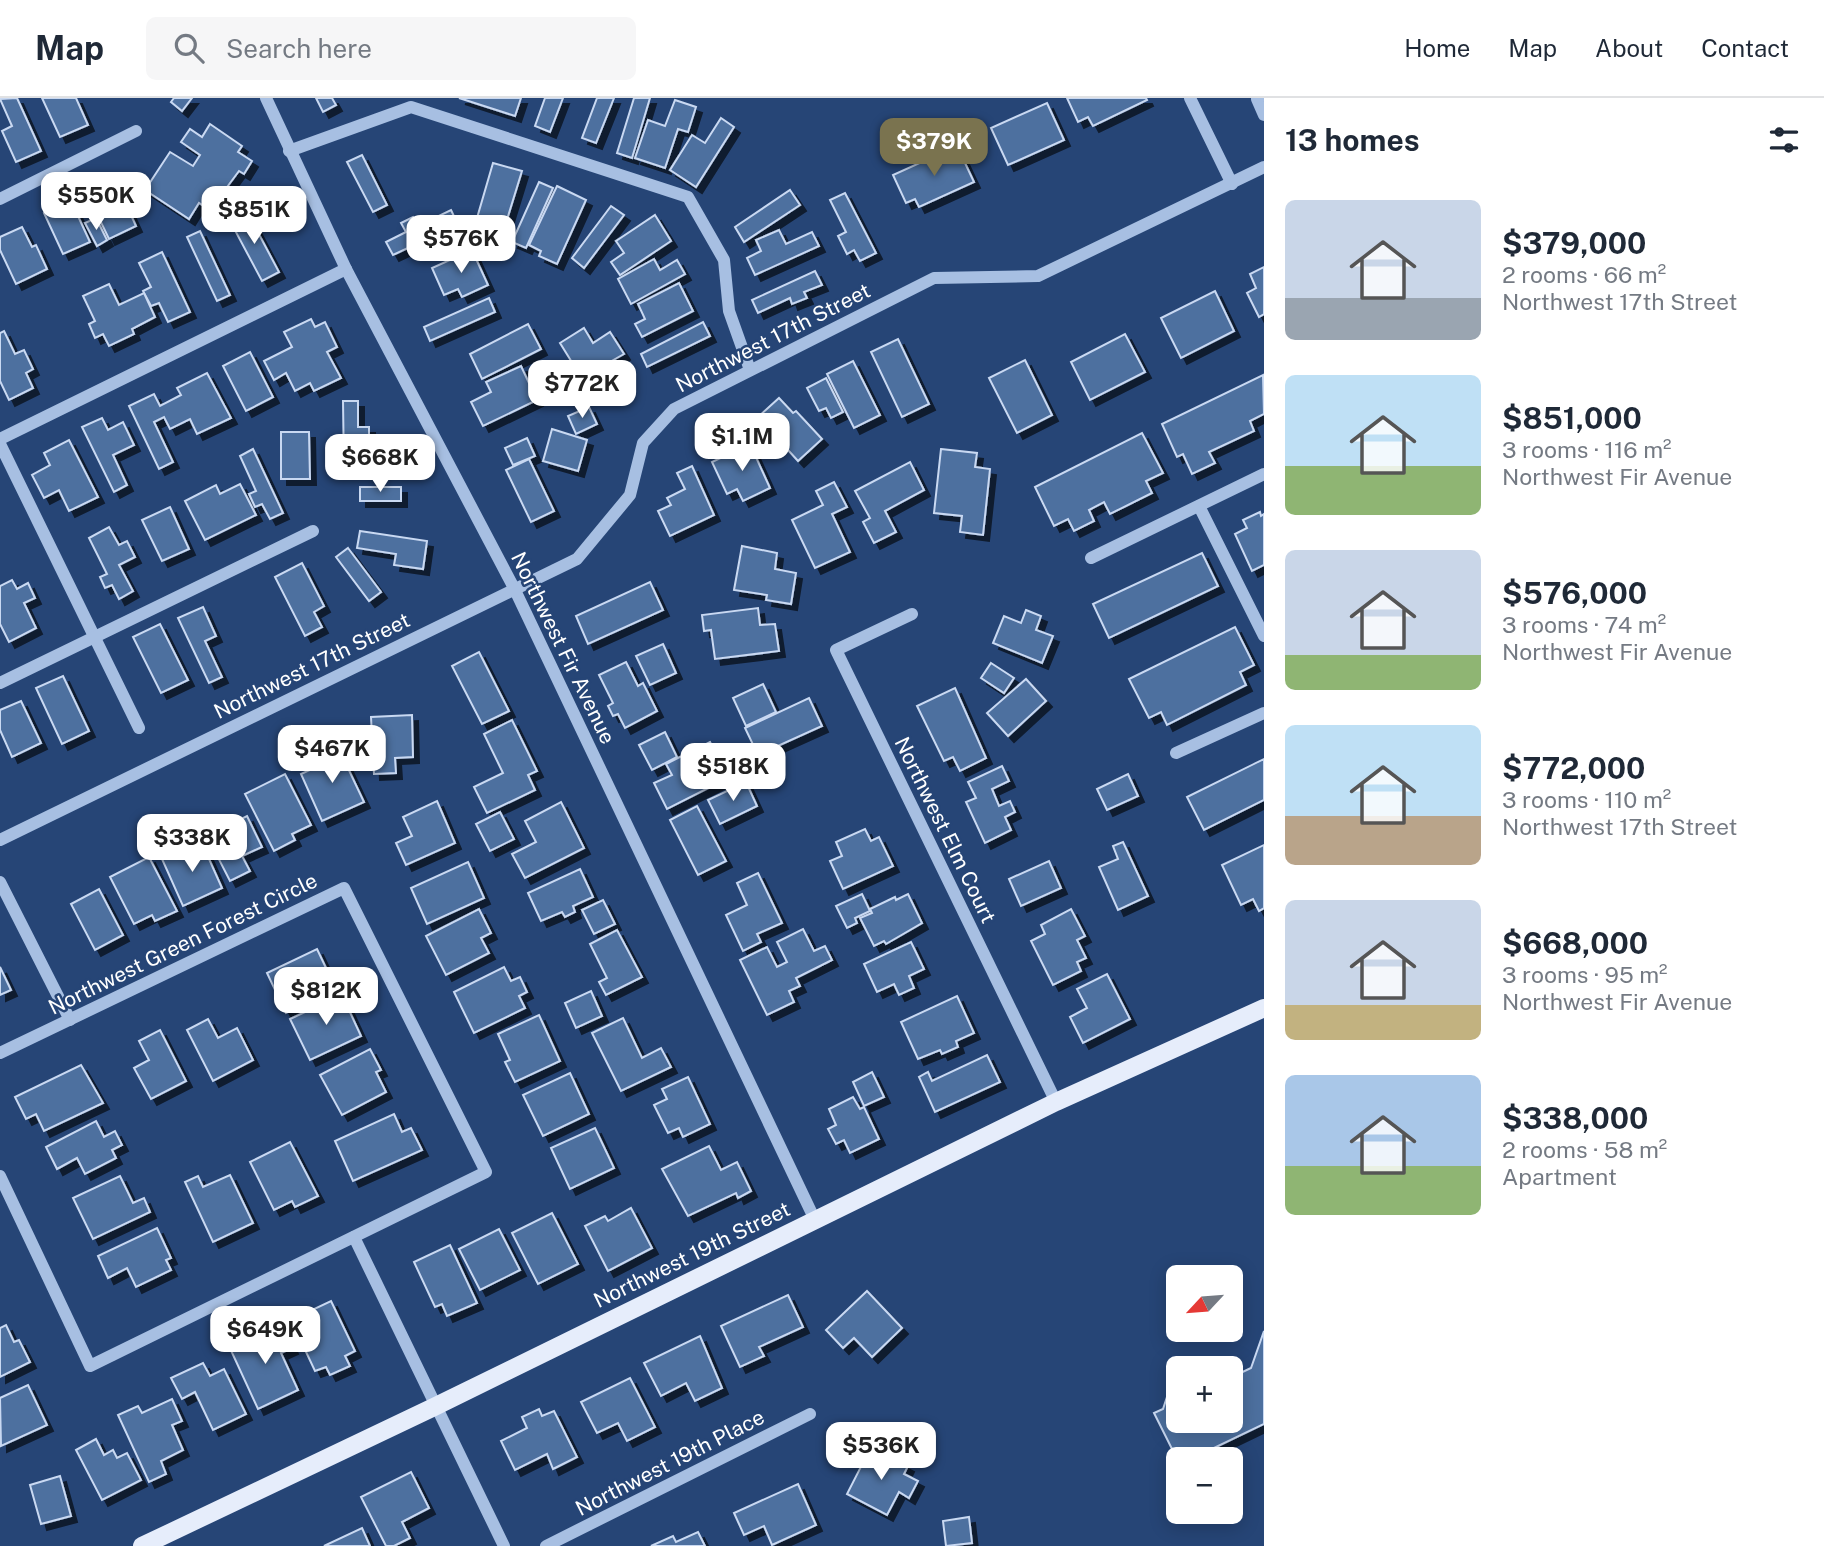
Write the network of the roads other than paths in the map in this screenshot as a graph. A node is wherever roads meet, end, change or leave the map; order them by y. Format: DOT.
graph roads {
  1 [pos="266,98"];
  2 [pos="1190,98"];
  3 [pos="1259,98"];
  4 [pos="413,103"];
  5 [pos="1264,115"];
  6 [pos="136,131"];
  7 [pos="289,151"];
  8 [pos="1264,167"];
  9 [pos="1232,184"];
  10 [pos="0,199"];
  11 [pos="346,269"];
  12 [pos="750,370"];
  13 [pos="0,441"];
  14 [pos="1264,474"];
  15 [pos="1199,506"];
  16 [pos="313,531"];
  17 [pos="1091,558"];
  18 [pos="514,588"];
  19 [pos="912,614"];
  20 [pos="94,636"];
  21 [pos="1264,636"];
  22 [pos="0,683"];
  23 [pos="1264,713"];
  24 [pos="139,728"];
  25 [pos="1176,753"];
  26 [pos="0,840"];
  27 [pos="0,882"];
  28 [pos="1264,1008"];
  29 [pos="70,1020"];
  30 [pos="0,1054"];
  31 [pos="1056,1102"];
  32 [pos="0,1176"];
  33 [pos="815,1220"];
  34 [pos="354,1237"];
  35 [pos="434,1407"];
  36 [pos="810,1414"];
  37 [pos="142,1546"];
  38 [pos="503,1546"];
  39 [pos="546,1546"];
  1 -- 7 [label="street, Northwest Fir Avenue"];
  2 -- 9 [label="street"];
  3 -- 5 [label="street"];
  4 -- 7 [label="street"];
  4 -- 12 [label="street"];
  6 -- 10 [label="street"];
  7 -- 11 [label="street, Northwest Fir Avenue"];
  8 -- 9 [label="street, Northwest 17th Street"];
  9 -- 12 [label="street, Northwest 17th Street"];
  11 -- 13 [label="street"];
  11 -- 18 [label="street, Northwest Fir Avenue"];
  12 -- 18 [label="street, Northwest 17th Street"];
  13 -- 20 [label="street"];
  14 -- 15 [label="street"];
  15 -- 17 [label="street"];
  15 -- 21 [label="street"];
  16 -- 20 [label="street"];
  18 -- 26 [label="street, Northwest 17th Street"];
  18 -- 33 [label="street, Northwest Fir Avenue"];
  19 -- 31 [label="street, Northwest Elm Court"];
  20 -- 22 [label="street"];
  20 -- 24 [label="street"];
  23 -- 25 [label="street"];
  27 -- 29 [label="street"];
  28 -- 31 [label="main road, Northwest 19th Street"];
  29 -- 30 [label="street, Northwest Green Forest Circle"];
  29 -- 34 [label="street, Northwest Green Forest Circle"];
  31 -- 33 [label="main road, Northwest 19th Street"];
  32 -- 34 [label="street, Northwest Green Forest Circle"];
  33 -- 35 [label="main road, Northwest 19th Street"];
  34 -- 35 [label="street"];
  35 -- 37 [label="main road, Northwest 19th Street"];
  35 -- 38 [label="street"];
  36 -- 39 [label="street, Northwest 19th Place"];
}
